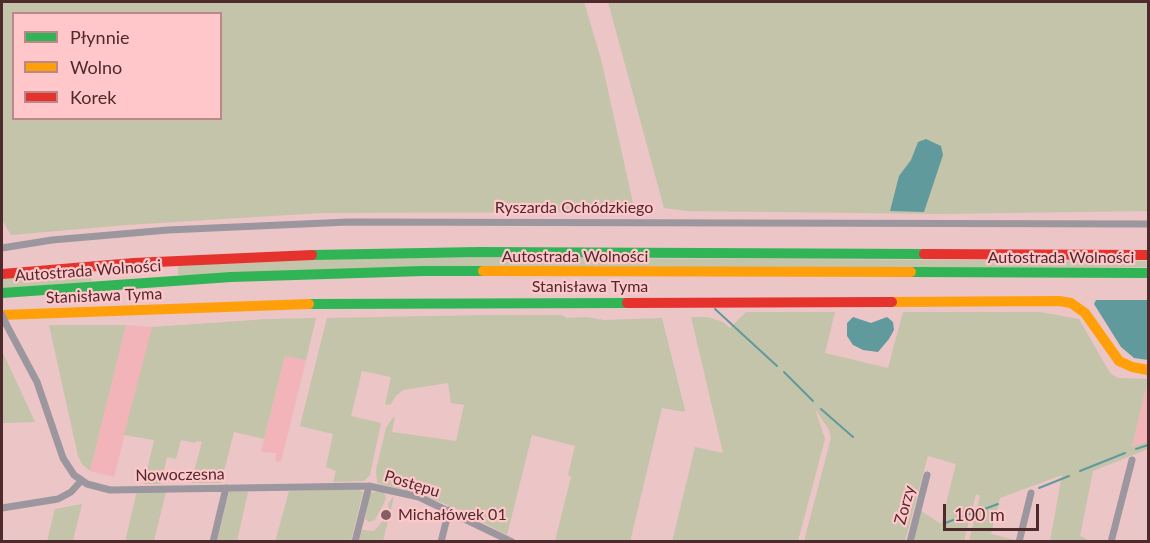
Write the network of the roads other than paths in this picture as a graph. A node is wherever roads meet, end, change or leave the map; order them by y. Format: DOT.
graph roads {
  1 [pos="1149,225"];
  2 [pos="2,248"];
  3 [pos="1149,255"];
  4 [pos="1149,273"];
  5 [pos="2,274"];
  6 [pos="2,293"];
  7 [pos="4,319"];
  8 [pos="1149,370"];
  9 [pos="1132,460"];
  10 [pos="927,475"];
  11 [pos="81,481"];
  12 [pos="369,486"];
  13 [pos="226,488"];
  14 [pos="1031,493"];
  15 [pos="2,508"];
  16 [pos="449,510"];
  17 [pos="502,539"];
  18 [pos="213,542"];
  19 [pos="355,542"];
  20 [pos="441,542"];
  21 [pos="512,542"];
  22 [pos="910,542"];
  23 [pos="1019,542"];
  24 [pos="1111,542"];
  1 -- 2 [label="street, Ryszarda Ochódzkiego"];
  3 -- 5 [label="main road, Autostrada Wolności"];
  4 -- 6 [label="main road, Autostrada Wolności"];
  7 -- 8 [label="main road, Stanisława Tyma"];
  7 -- 11 [label="street"];
  9 -- 24 [label="street"];
  10 -- 22 [label="street, Zorzy"];
  11 -- 13 [label="street, Nowoczesna"];
  11 -- 15 [label="street"];
  12 -- 13 [label="street, Nowoczesna"];
  12 -- 16 [label="street, Postępu"];
  12 -- 19 [label="street"];
  13 -- 18 [label="street"];
  14 -- 23 [label="street"];
  16 -- 17 [label="street, Postępu"];
  16 -- 20 [label="street"];
  17 -- 21 [label="street, Postępu"];
}
